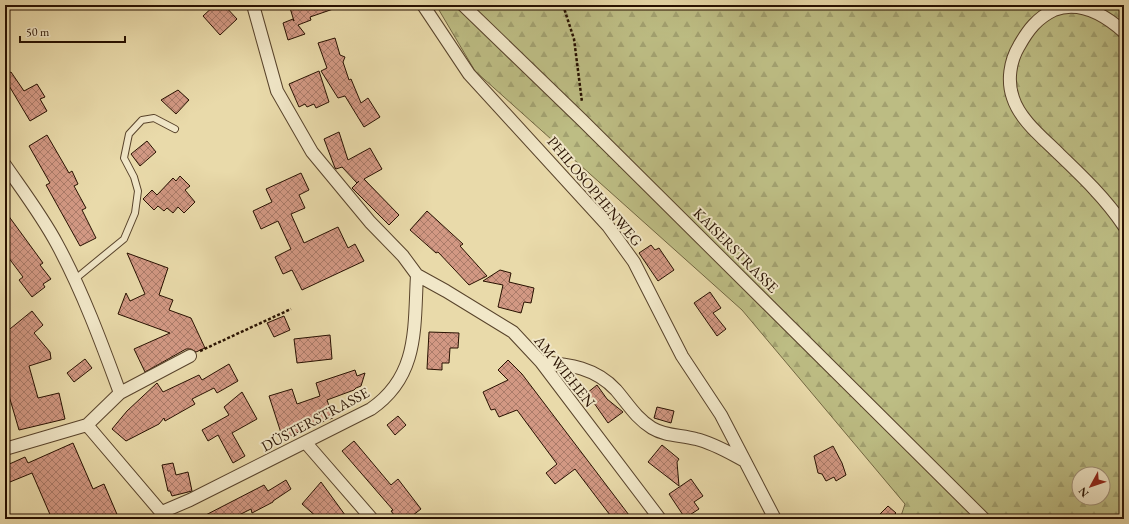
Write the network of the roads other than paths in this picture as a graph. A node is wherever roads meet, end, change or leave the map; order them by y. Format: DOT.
graph roads {
  1 [pos="253,5"];
  2 [pos="423,5"];
  3 [pos="463,5"];
  4 [pos="1124,32"];
  5 [pos="175,129"];
  6 [pos="5,165"];
  7 [pos="1124,226"];
  8 [pos="416,275"];
  9 [pos="74,280"];
  10 [pos="190,356"];
  11 [pos="541,362"];
  12 [pos="120,393"];
  13 [pos="88,425"];
  14 [pos="306,443"];
  15 [pos="5,449"];
  16 [pos="744,460"];
  17 [pos="164,515"];
  18 [pos="372,519"];
  19 [pos="660,519"];
  20 [pos="775,519"];
  21 [pos="984,519"];
  1 -- 8 [label="street"];
  2 -- 16 [label="street, PHILOSOPHENWEG"];
  3 -- 21 [label="street, KAISERSTRASSE"];
  4 -- 7 [label="street"];
  5 -- 9 [label="lane"];
  6 -- 9 [label="street"];
  8 -- 11 [label="street, AM WIEHEN"];
  8 -- 14 [label="street, DÜSTERSTRASSE"];
  9 -- 12 [label="street"];
  10 -- 12 [label="street"];
  11 -- 16 [label="street"];
  11 -- 19 [label="street, AM WIEHEN"];
  12 -- 13 [label="street"];
  13 -- 15 [label="street"];
  13 -- 17 [label="street"];
  14 -- 17 [label="street, DÜSTERSTRASSE"];
  14 -- 18 [label="street"];
  16 -- 20 [label="street, PHILOSOPHENWEG"];
}
